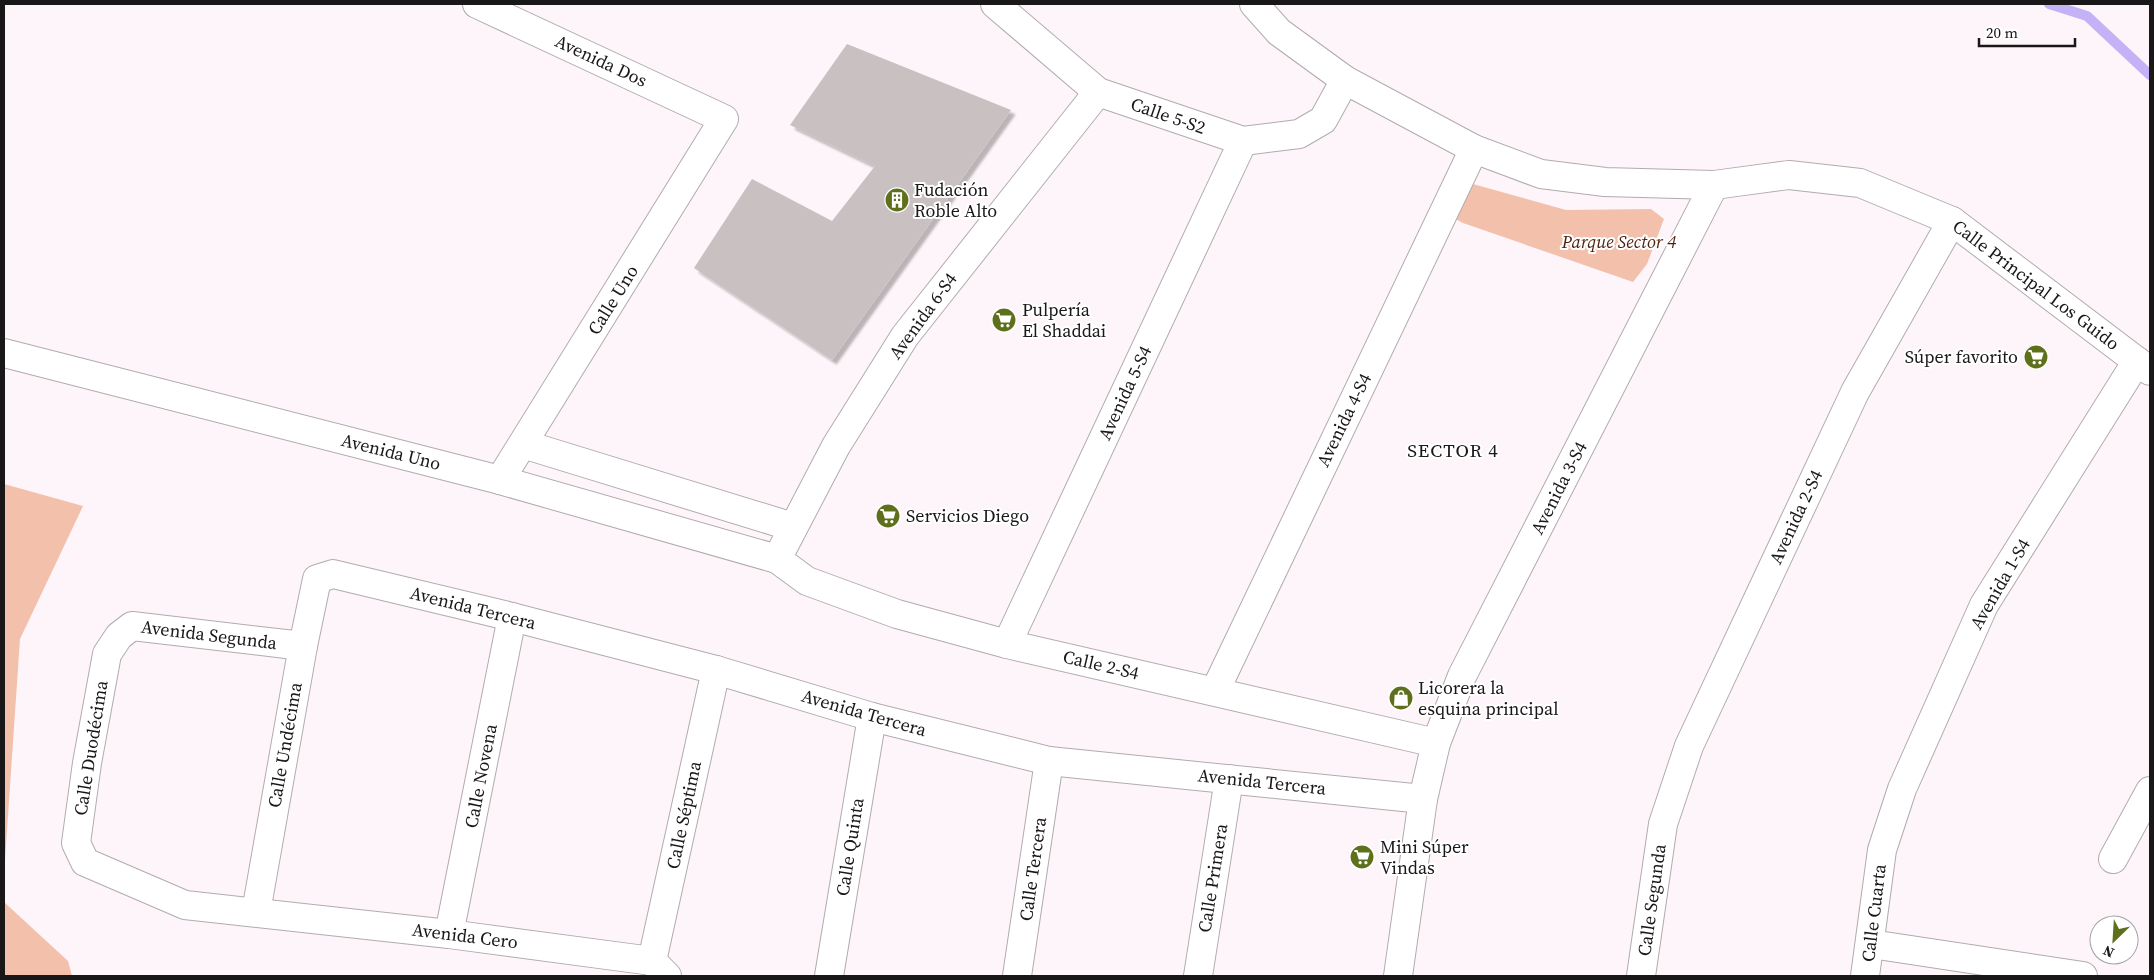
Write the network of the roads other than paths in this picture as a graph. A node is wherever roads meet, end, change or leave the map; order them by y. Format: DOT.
graph roads {
  1 [pos="477,4"];
  2 [pos="1254,4"];
  3 [pos="1005,7"];
  4 [pos="1345,80"];
  5 [pos="1098,92"];
  6 [pos="724,119"];
  7 [pos="1243,141"];
  8 [pos="1474,149"];
  9 [pos="1714,185"];
  10 [pos="1952,221"];
  11 [pos="4,352"];
  12 [pos="2144,366"];
  13 [pos="524,444"];
  14 [pos="500,480"];
  15 [pos="793,527"];
  16 [pos="777,559"];
  17 [pos="317,579"];
  18 [pos="512,617"];
  19 [pos="119,636"];
  20 [pos="1007,644"];
  21 [pos="303,646"];
  22 [pos="716,670"];
  23 [pos="1215,691"];
  24 [pos="872,717"];
  25 [pos="1436,743"];
  26 [pos="1049,761"];
  27 [pos="1229,779"];
  28 [pos="2150,791"];
  29 [pos="1423,799"];
  30 [pos="1663,824"];
  31 [pos="1882,850"];
  32 [pos="2113,859"];
  33 [pos="85,862"];
  34 [pos="256,912"];
  35 [pos="449,934"];
  36 [pos="1871,944"];
  37 [pos="660,969"];
  38 [pos="829,976"];
  39 [pos="1017,976"];
  40 [pos="1198,976"];
  41 [pos="1398,976"];
  42 [pos="1641,976"];
  43 [pos="1865,976"];
  44 [pos="2083,976"];
  1 -- 6 [label="street, Avenida Dos"];
  2 -- 4 [label="street, Calle Principal Los Guido"];
  3 -- 5 [label="street, Calle 5-S2"];
  4 -- 7 [label="street, Calle 5-S2"];
  4 -- 8 [label="street, Calle Principal Los Guido"];
  5 -- 7 [label="street, Calle 5-S2"];
  5 -- 15 [label="street, Avenida 6-S4"];
  6 -- 13 [label="street, Calle Uno"];
  7 -- 20 [label="street, Avenida 5-S4"];
  8 -- 9 [label="street, Calle Principal Los Guido"];
  8 -- 23 [label="street, Avenida 4-S4"];
  9 -- 10 [label="street, Calle Principal Los Guido"];
  9 -- 25 [label="street, Avenida 3-S4"];
  10 -- 12 [label="street, Calle Principal Los Guido"];
  10 -- 30 [label="street, Avenida 2-S4"];
  11 -- 14 [label="street, Avenida Uno"];
  12 -- 31 [label="street, Avenida 1-S4"];
  13 -- 14 [label="street, Calle Uno"];
  13 -- 15 [label="street"];
  14 -- 16 [label="street, Avenida Uno"];
  15 -- 16 [label="street, Avenida 6-S4"];
  16 -- 20 [label="street, Calle 2-S4"];
  17 -- 18 [label="street, Avenida Tercera"];
  17 -- 21 [label="street, Calle Undécima"];
  18 -- 22 [label="street, Avenida Tercera"];
  18 -- 35 [label="street, Calle Novena"];
  19 -- 21 [label="street, Avenida Segunda"];
  19 -- 33 [label="street, Calle Duodécima"];
  20 -- 23 [label="street, Calle 2-S4"];
  21 -- 34 [label="street, Calle Undécima"];
  22 -- 24 [label="street, Avenida Tercera"];
  22 -- 37 [label="street, Calle Séptima"];
  23 -- 25 [label="street, Calle 2-S4"];
  24 -- 26 [label="street, Avenida Tercera"];
  24 -- 38 [label="street, Calle Quinta"];
  25 -- 29 [label="street, Avenida 3-S4"];
  26 -- 27 [label="street, Avenida Tercera"];
  26 -- 39 [label="street, Calle Tercera"];
  27 -- 29 [label="street, Avenida Tercera"];
  27 -- 40 [label="street, Calle Primera"];
  28 -- 32 [label="street"];
  29 -- 41 [label="street, Avenida 3-S4"];
  30 -- 42 [label="street, Calle Segunda"];
  31 -- 36 [label="street, Calle Cuarta"];
  33 -- 34 [label="street, Avenida Cero"];
  34 -- 35 [label="street, Avenida Cero"];
  35 -- 37 [label="street, Avenida Cero"];
  36 -- 43 [label="street, Calle Cuarta"];
  36 -- 44 [label="street"];
}
